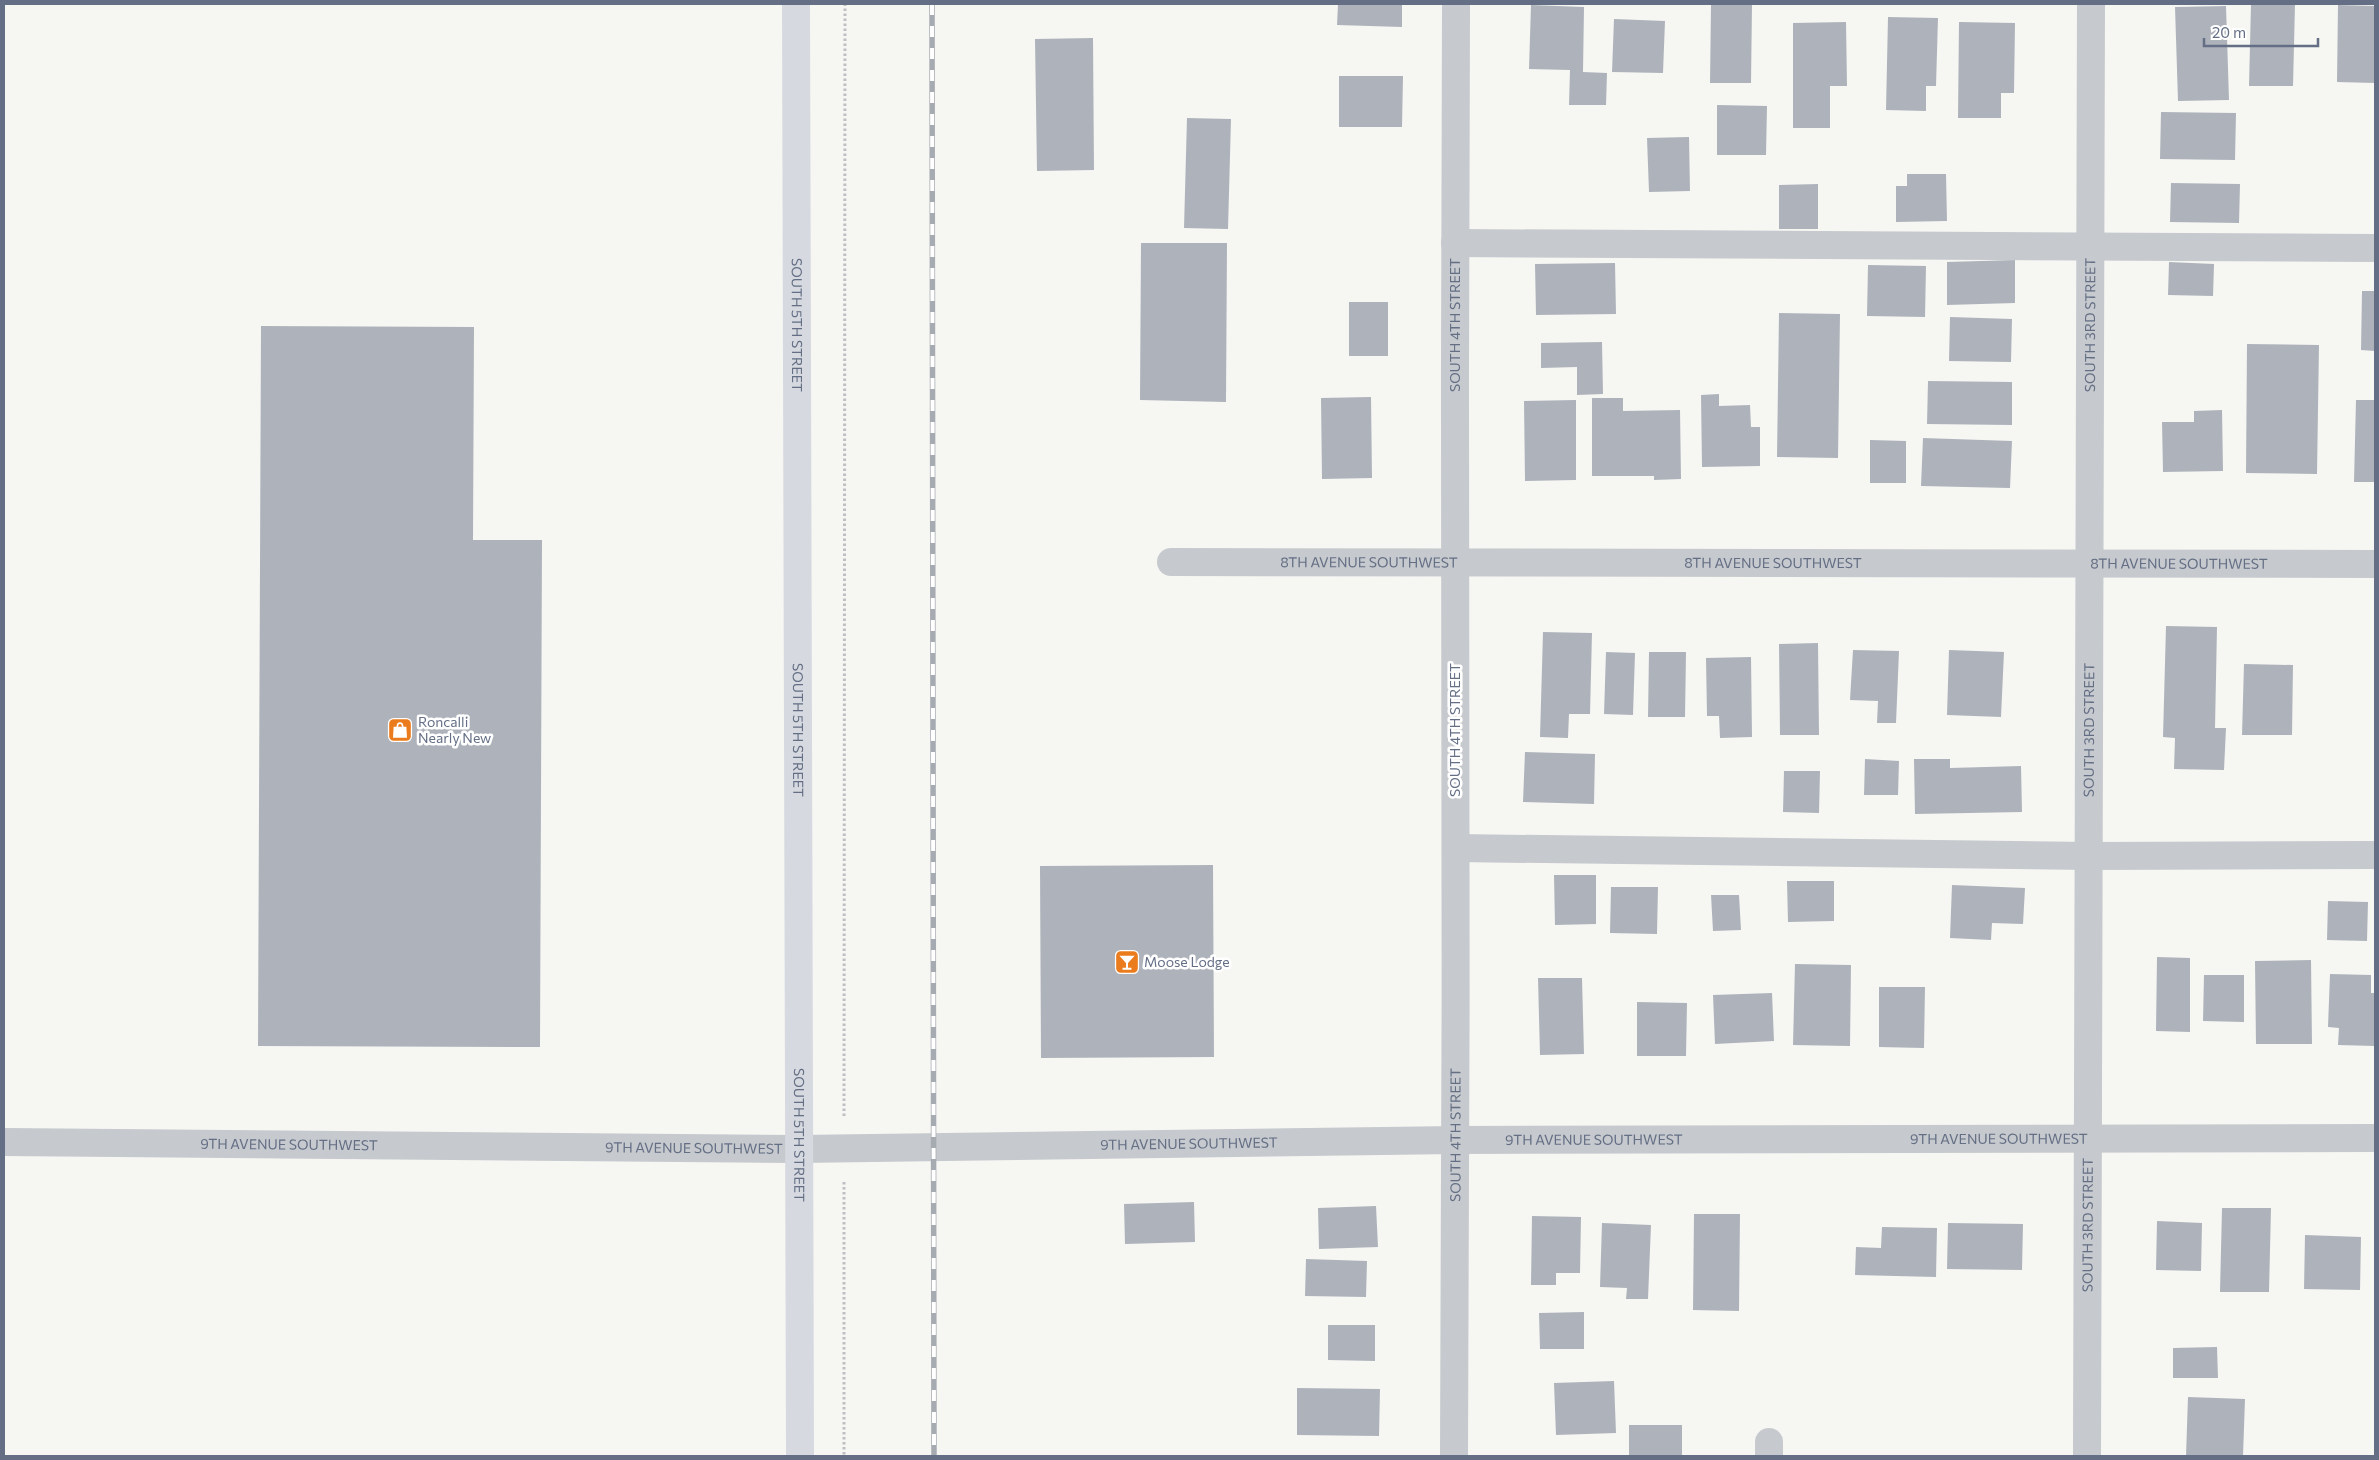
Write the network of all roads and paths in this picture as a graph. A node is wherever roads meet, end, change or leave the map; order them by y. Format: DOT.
graph roads {
  1 [pos="796,4"];
  2 [pos="844,4"];
  3 [pos="1456,4"];
  4 [pos="2091,4"];
  5 [pos="1455,243"];
  6 [pos="2091,246"];
  7 [pos="2375,248"];
  8 [pos="1171,562"];
  9 [pos="1454,564"];
  10 [pos="2375,564"];
  11 [pos="2091,565"];
  12 [pos="1456,848"];
  13 [pos="2375,855"];
  14 [pos="2090,856"];
  15 [pos="2375,1138"];
  16 [pos="1456,1140"];
  17 [pos="2088,1140"];
  18 [pos="4,1142"];
  19 [pos="844,1148"];
  20 [pos="799,1149"];
  21 [pos="800,1456"];
  22 [pos="844,1456"];
  23 [pos="1454,1456"];
  24 [pos="2087,1456"];
  1 -- 20 [label="main road, SOUTH 5TH STREET"];
  2 -- 19 [label="path"];
  3 -- 5 [label="street, SOUTH 4TH STREET"];
  4 -- 6 [label="street, SOUTH 3RD STREET"];
  5 -- 6 [label="street"];
  5 -- 9 [label="street, SOUTH 4TH STREET"];
  6 -- 7 [label="street"];
  6 -- 11 [label="street, SOUTH 3RD STREET"];
  8 -- 9 [label="street, 8TH AVENUE SOUTHWEST"];
  9 -- 11 [label="street, 8TH AVENUE SOUTHWEST"];
  9 -- 12 [label="street, SOUTH 4TH STREET"];
  10 -- 11 [label="street, 8TH AVENUE SOUTHWEST"];
  11 -- 14 [label="street, SOUTH 3RD STREET"];
  12 -- 14 [label="street"];
  12 -- 16 [label="street, SOUTH 4TH STREET"];
  13 -- 14 [label="street"];
  14 -- 17 [label="street, SOUTH 3RD STREET"];
  15 -- 17 [label="street, 9TH AVENUE SOUTHWEST"];
  16 -- 17 [label="street, 9TH AVENUE SOUTHWEST"];
  16 -- 19 [label="street, 9TH AVENUE SOUTHWEST"];
  16 -- 23 [label="street, SOUTH 4TH STREET"];
  17 -- 24 [label="street, SOUTH 3RD STREET"];
  18 -- 20 [label="street, 9TH AVENUE SOUTHWEST"];
  19 -- 20 [label="street, 9TH AVENUE SOUTHWEST"];
  19 -- 22 [label="path"];
  20 -- 21 [label="main road, SOUTH 5TH STREET"];
}
